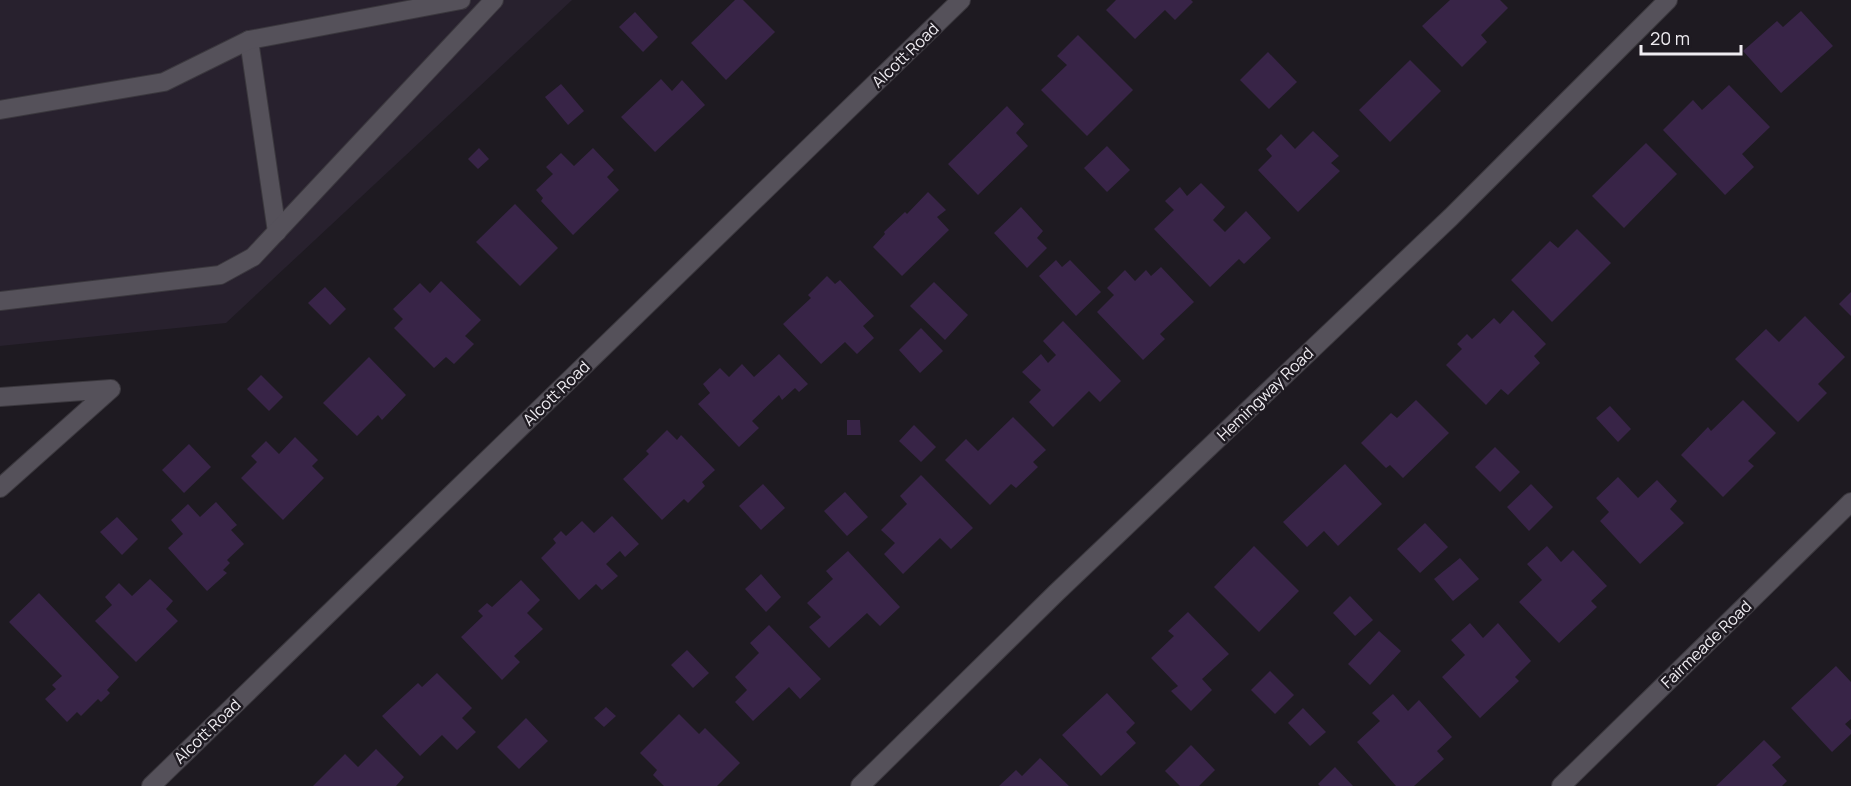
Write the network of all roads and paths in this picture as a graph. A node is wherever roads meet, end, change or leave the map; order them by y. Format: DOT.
graph roads {
  1 [pos="494,0"];
  2 [pos="961,0"];
  3 [pos="1668,0"];
  4 [pos="450,1"];
  5 [pos="249,40"];
  6 [pos="0,110"];
  7 [pos="277,232"];
  8 [pos="0,301"];
  9 [pos="0,397"];
  10 [pos="0,488"];
  11 [pos="1851,502"];
  12 [pos="151,786"];
  13 [pos="860,786"];
  14 [pos="1561,786"];
  1 -- 7 [label="street"];
  2 -- 12 [label="street, Alcott Road"];
  3 -- 13 [label="street, Hemingway Road"];
  4 -- 5 [label="street"];
  5 -- 6 [label="street"];
  5 -- 7 [label="street"];
  7 -- 8 [label="street"];
  9 -- 10 [label="street"];
  11 -- 14 [label="street, Fairmeade Road"];
}
